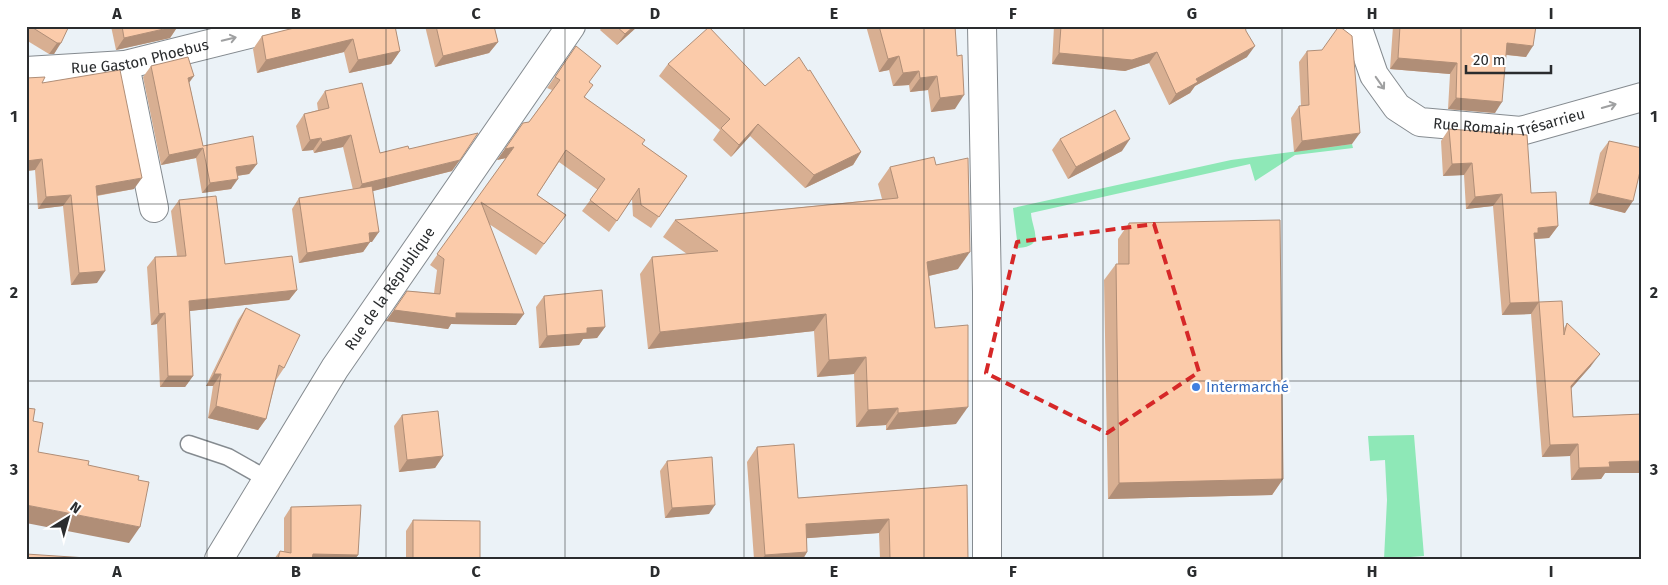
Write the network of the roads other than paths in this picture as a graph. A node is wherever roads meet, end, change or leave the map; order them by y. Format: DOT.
graph roads {
  1 [pos="281,26"];
  2 [pos="571,26"];
  3 [pos="982,26"];
  4 [pos="1354,32"];
  5 [pos="125,65"];
  6 [pos="26,71"];
  7 [pos="1642,97"];
  8 [pos="154,208"];
  9 [pos="189,444"];
  10 [pos="267,480"];
  11 [pos="219,559"];
  12 [pos="987,559"];
  5 -- 1 [label="street, Rue Gaston Phoebus, one-way"];
  2 -- 10 [label="street, Rue de la République"];
  3 -- 12 [label="street"];
  4 -- 7 [label="street, Rue Romain Trésarrieu, one-way"];
  5 -- 6 [label="street, Rue Gaston Phoebus"];
  5 -- 8 [label="street"];
  9 -- 10 [label="lane"];
  10 -- 11 [label="street, Rue de la République"];
}
